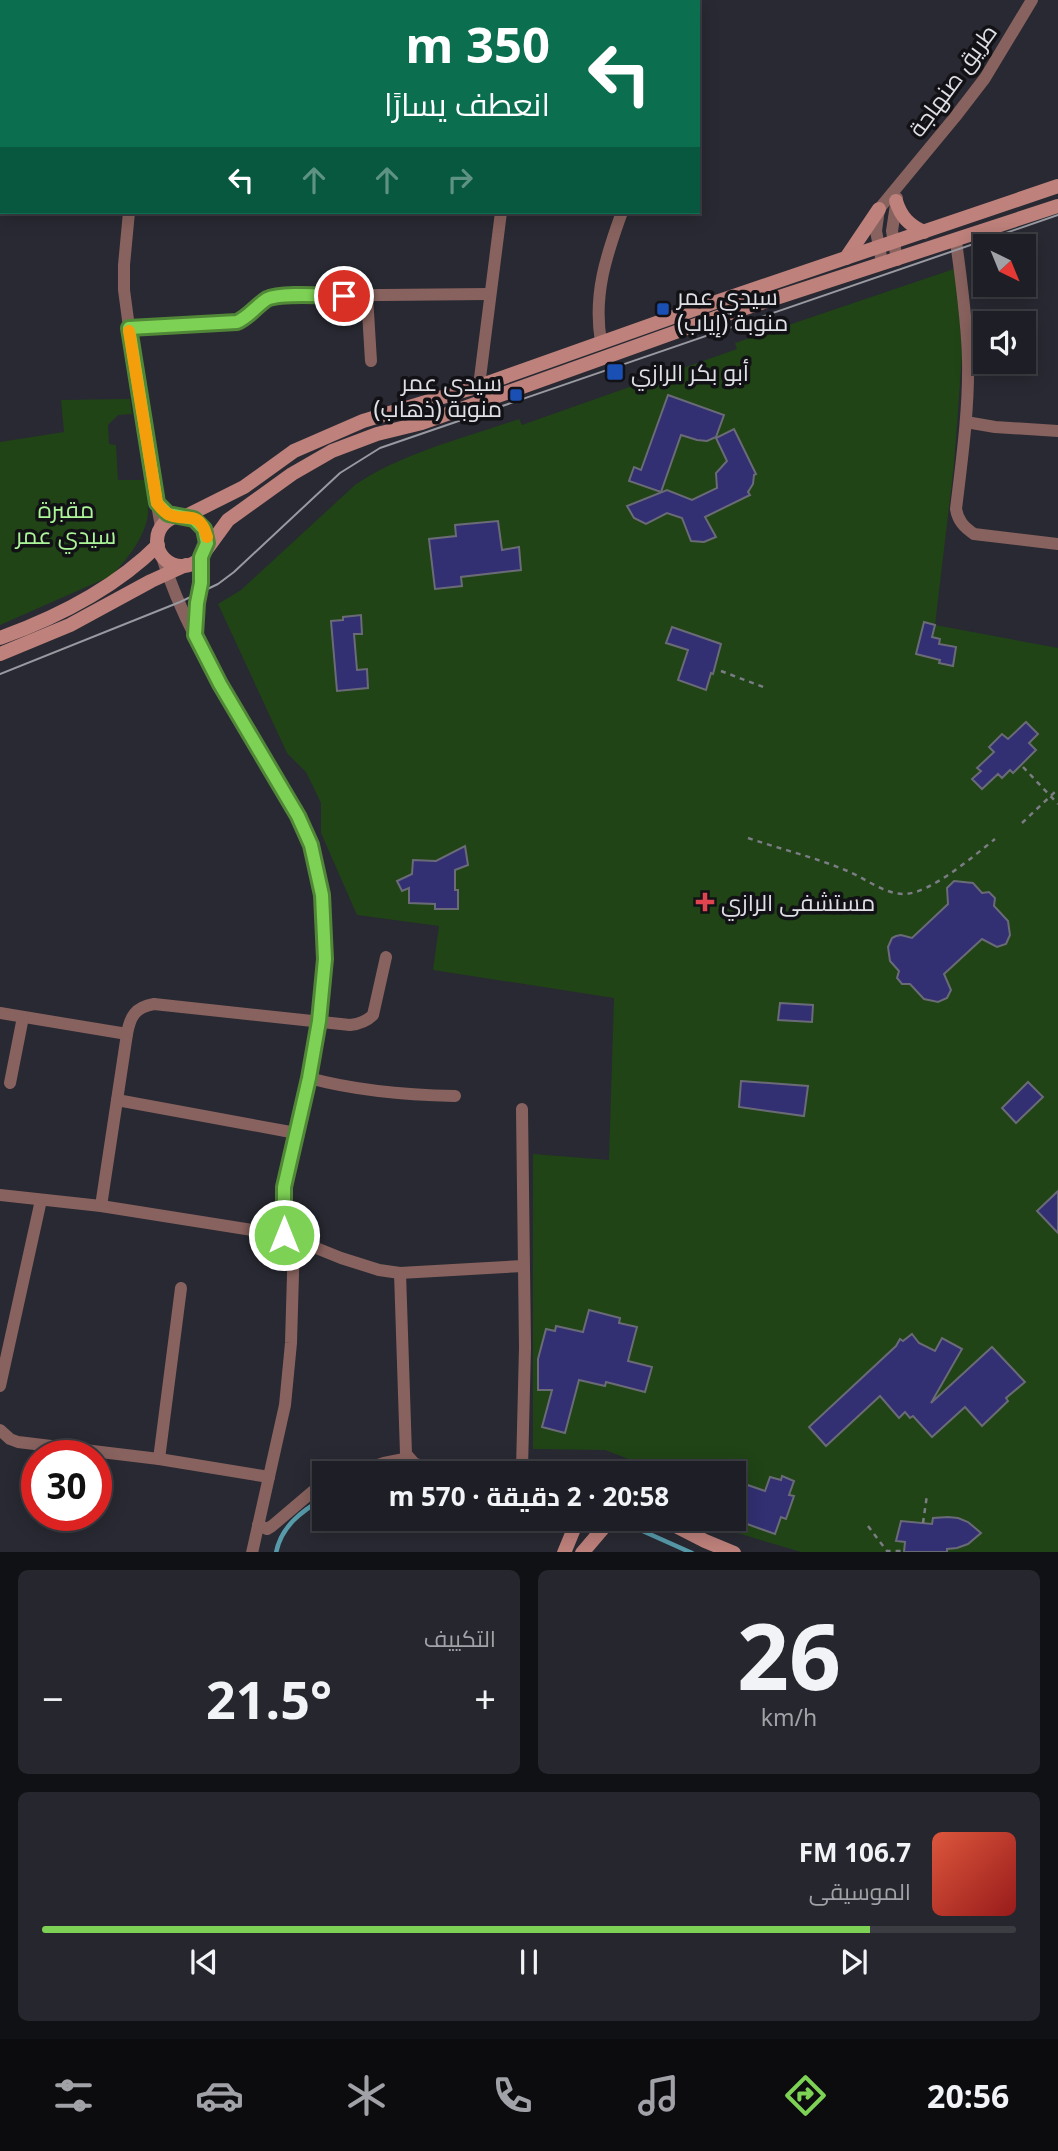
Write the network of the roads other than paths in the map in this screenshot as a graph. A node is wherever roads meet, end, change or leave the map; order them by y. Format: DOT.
graph roads {
  1 [pos="1032,0"];
  2 [pos="902,181"];
  3 [pos="1058,186"];
  4 [pos="896,201"];
  5 [pos="1058,206"];
  6 [pos="879,209"];
  7 [pos="129,214"];
  8 [pos="501,214"];
  9 [pos="621,214"];
  10 [pos="924,232"];
  11 [pos="956,240"];
  12 [pos="886,245"];
  13 [pos="846,258"];
  14 [pos="890,262"];
  15 [pos="489,294"];
  16 [pos="367,296"];
  17 [pos="129,328"];
  18 [pos="601,342"];
  19 [pos="371,360"];
  20 [pos="479,386"];
  21 [pos="482,401"];
  22 [pos="966,422"];
  23 [pos="1058,431"];
  24 [pos="157,503"];
  25 [pos="182,516"];
  26 [pos="161,527"];
  27 [pos="1058,544"];
  28 [pos="159,550"];
  29 [pos="201,557"];
  30 [pos="186,565"];
  31 [pos="167,574"];
  32 [pos="195,635"];
  33 [pos="0,638"];
  34 [pos="0,654"];
  35 [pos="386,957"];
  36 [pos="0,1013"];
  37 [pos="23,1017"];
  38 [pos="319,1021"];
  39 [pos="127,1034"];
  40 [pos="309,1078"];
  41 [pos="10,1083"];
  42 [pos="455,1096"];
  43 [pos="117,1100"];
  44 [pos="522,1109"];
  45 [pos="296,1133"];
  46 [pos="0,1195"];
  47 [pos="41,1199"];
  48 [pos="101,1206"];
  49 [pos="289,1237"];
  50 [pos="523,1266"];
  51 [pos="400,1273"];
  52 [pos="181,1288"];
  53 [pos="0,1386"];
  54 [pos="0,1430"];
  55 [pos="409,1458"];
  56 [pos="159,1459"];
  57 [pos="394,1461"];
  58 [pos="413,1461"];
  59 [pos="522,1461"];
  60 [pos="269,1477"];
  61 [pos="312,1492"];
  62 [pos="258,1525"];
  63 [pos="573,1531"];
  64 [pos="600,1531"];
  65 [pos="685,1531"];
  66 [pos="252,1552"];
  67 [pos="564,1552"];
  68 [pos="582,1552"];
  69 [pos="734,1552"];
  1 -- 2 [label="street, طريق صنهاجة"];
  2 -- 4 [label="street, طريق صنهاجة"];
  2 -- 6 [label="street, طريق صنهاجة"];
  3 -- 10 [label="main road"];
  4 -- 10 [label="main road"];
  4 -- 12 [label="street, طريق صنهاجة"];
  5 -- 11 [label="main road"];
  6 -- 12 [label="street, طريق صنهاجة"];
  6 -- 13 [label="main road"];
  7 -- 17 [label="street"];
  8 -- 15 [label="street"];
  9 -- 18 [label="street"];
  10 -- 12 [label="main road"];
  11 -- 14 [label="main road"];
  11 -- 22 [label="street"];
  12 -- 13 [label="main road"];
  12 -- 14 [label="street, طريق صنهاجة"];
  13 -- 18 [label="main road"];
  14 -- 21 [label="main road"];
  15 -- 16 [label="street"];
  15 -- 20 [label="street"];
  16 -- 17 [label="street"];
  16 -- 19 [label="street"];
  17 -- 24 [label="street"];
  18 -- 20 [label="main road"];
  20 -- 21 [label="street"];
  20 -- 25 [label="main road"];
  21 -- 29 [label="main road"];
  22 -- 23 [label="street"];
  22 -- 27 [label="street"];
  24 -- 25 [label="street"];
  24 -- 26 [label="street"];
  25 -- 26 [label="main road"];
  25 -- 29 [label="main road"];
  26 -- 28 [label="main road"];
  28 -- 30 [label="main road"];
  28 -- 31 [label="street"];
  28 -- 33 [label="main road"];
  29 -- 30 [label="main road"];
  29 -- 32 [label="street"];
  30 -- 31 [label="main road"];
  31 -- 32 [label="street"];
  31 -- 34 [label="main road"];
  32 -- 38 [label="street"];
  35 -- 38 [label="street"];
  36 -- 37 [label="street"];
  37 -- 39 [label="street"];
  37 -- 41 [label="street"];
  38 -- 39 [label="street"];
  38 -- 40 [label="street"];
  39 -- 43 [label="street"];
  40 -- 42 [label="street"];
  40 -- 45 [label="street"];
  43 -- 45 [label="street"];
  43 -- 48 [label="street"];
  44 -- 50 [label="street"];
  45 -- 49 [label="street"];
  46 -- 47 [label="street"];
  47 -- 48 [label="street"];
  47 -- 53 [label="street"];
  48 -- 49 [label="street"];
  49 -- 51 [label="street"];
  49 -- 60 [label="street"];
  50 -- 51 [label="street"];
  50 -- 59 [label="street"];
  51 -- 55 [label="street"];
  52 -- 56 [label="street"];
  54 -- 56 [label="street"];
  55 -- 57 [label="street"];
  55 -- 58 [label="street"];
  56 -- 60 [label="street"];
  60 -- 62 [label="street"];
  61 -- 62 [label="street"];
  62 -- 66 [label="street"];
  63 -- 67 [label="main road"];
  64 -- 68 [label="main road"];
  65 -- 69 [label="main road"];
}
